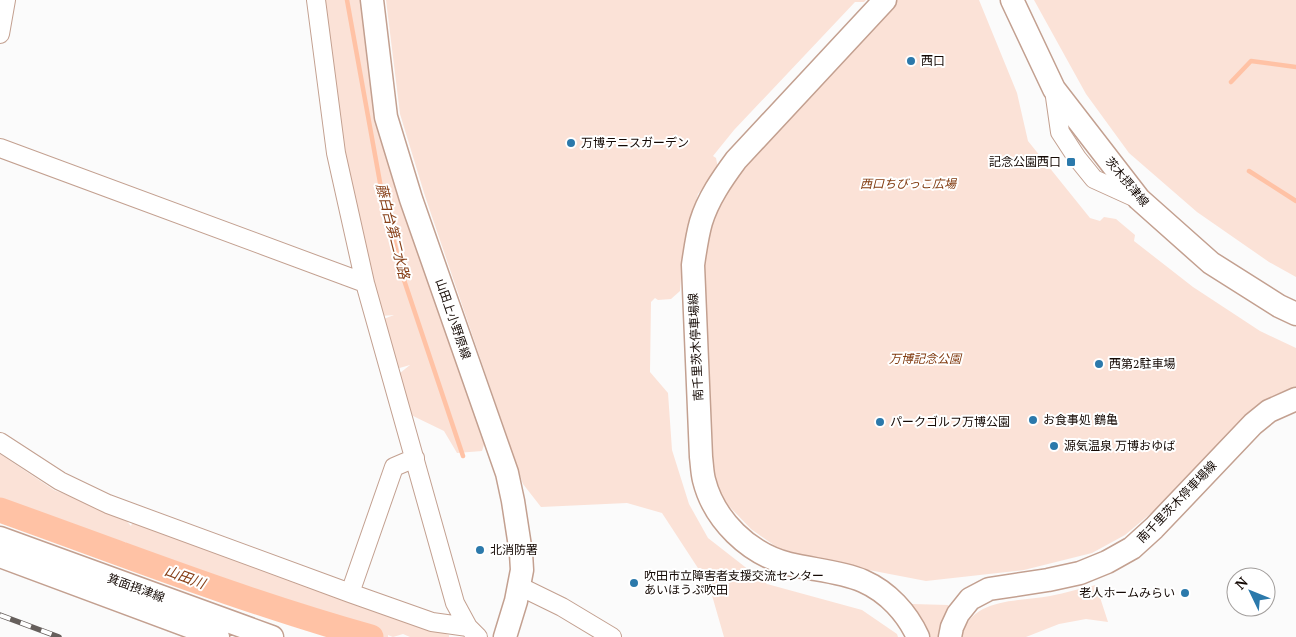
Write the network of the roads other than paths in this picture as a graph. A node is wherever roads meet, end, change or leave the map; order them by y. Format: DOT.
graph roads {
  1 [pos="6,0"];
  2 [pos="316,0"];
  3 [pos="372,0"];
  4 [pos="885,0"];
  5 [pos="1012,0"];
  6 [pos="0,34"];
  7 [pos="0,148"];
  8 [pos="365,283"];
  9 [pos="1296,314"];
  10 [pos="1296,399"];
  11 [pos="0,442"];
  12 [pos="415,458"];
  13 [pos="0,538"];
  14 [pos="0,556"];
  15 [pos="519,586"];
  16 [pos="350,593"];
  17 [pos="473,632"];
  18 [pos="218,637"];
  19 [pos="272,637"];
  20 [pos="505,637"];
  21 [pos="612,637"];
  22 [pos="918,637"];
  23 [pos="950,637"];
  1 -- 6 [label="street"];
  2 -- 8 [label="street"];
  3 -- 15 [label="main road, 山田上小野原線"];
  4 -- 22 [label="main road, 南千里茨木停車場線"];
  5 -- 9 [label="main road, 茨木摂津線"];
  7 -- 8 [label="street"];
  8 -- 12 [label="street"];
  10 -- 23 [label="main road, 南千里茨木停車場線"];
  11 -- 16 [label="street"];
  12 -- 16 [label="street"];
  12 -- 17 [label="street"];
  13 -- 19 [label="main road, 箕面摂津線"];
  14 -- 18 [label="main road, 箕面摂津線"];
  15 -- 20 [label="main road, 山田上小野原線"];
  15 -- 21 [label="street"];
  16 -- 17 [label="street"];
}
